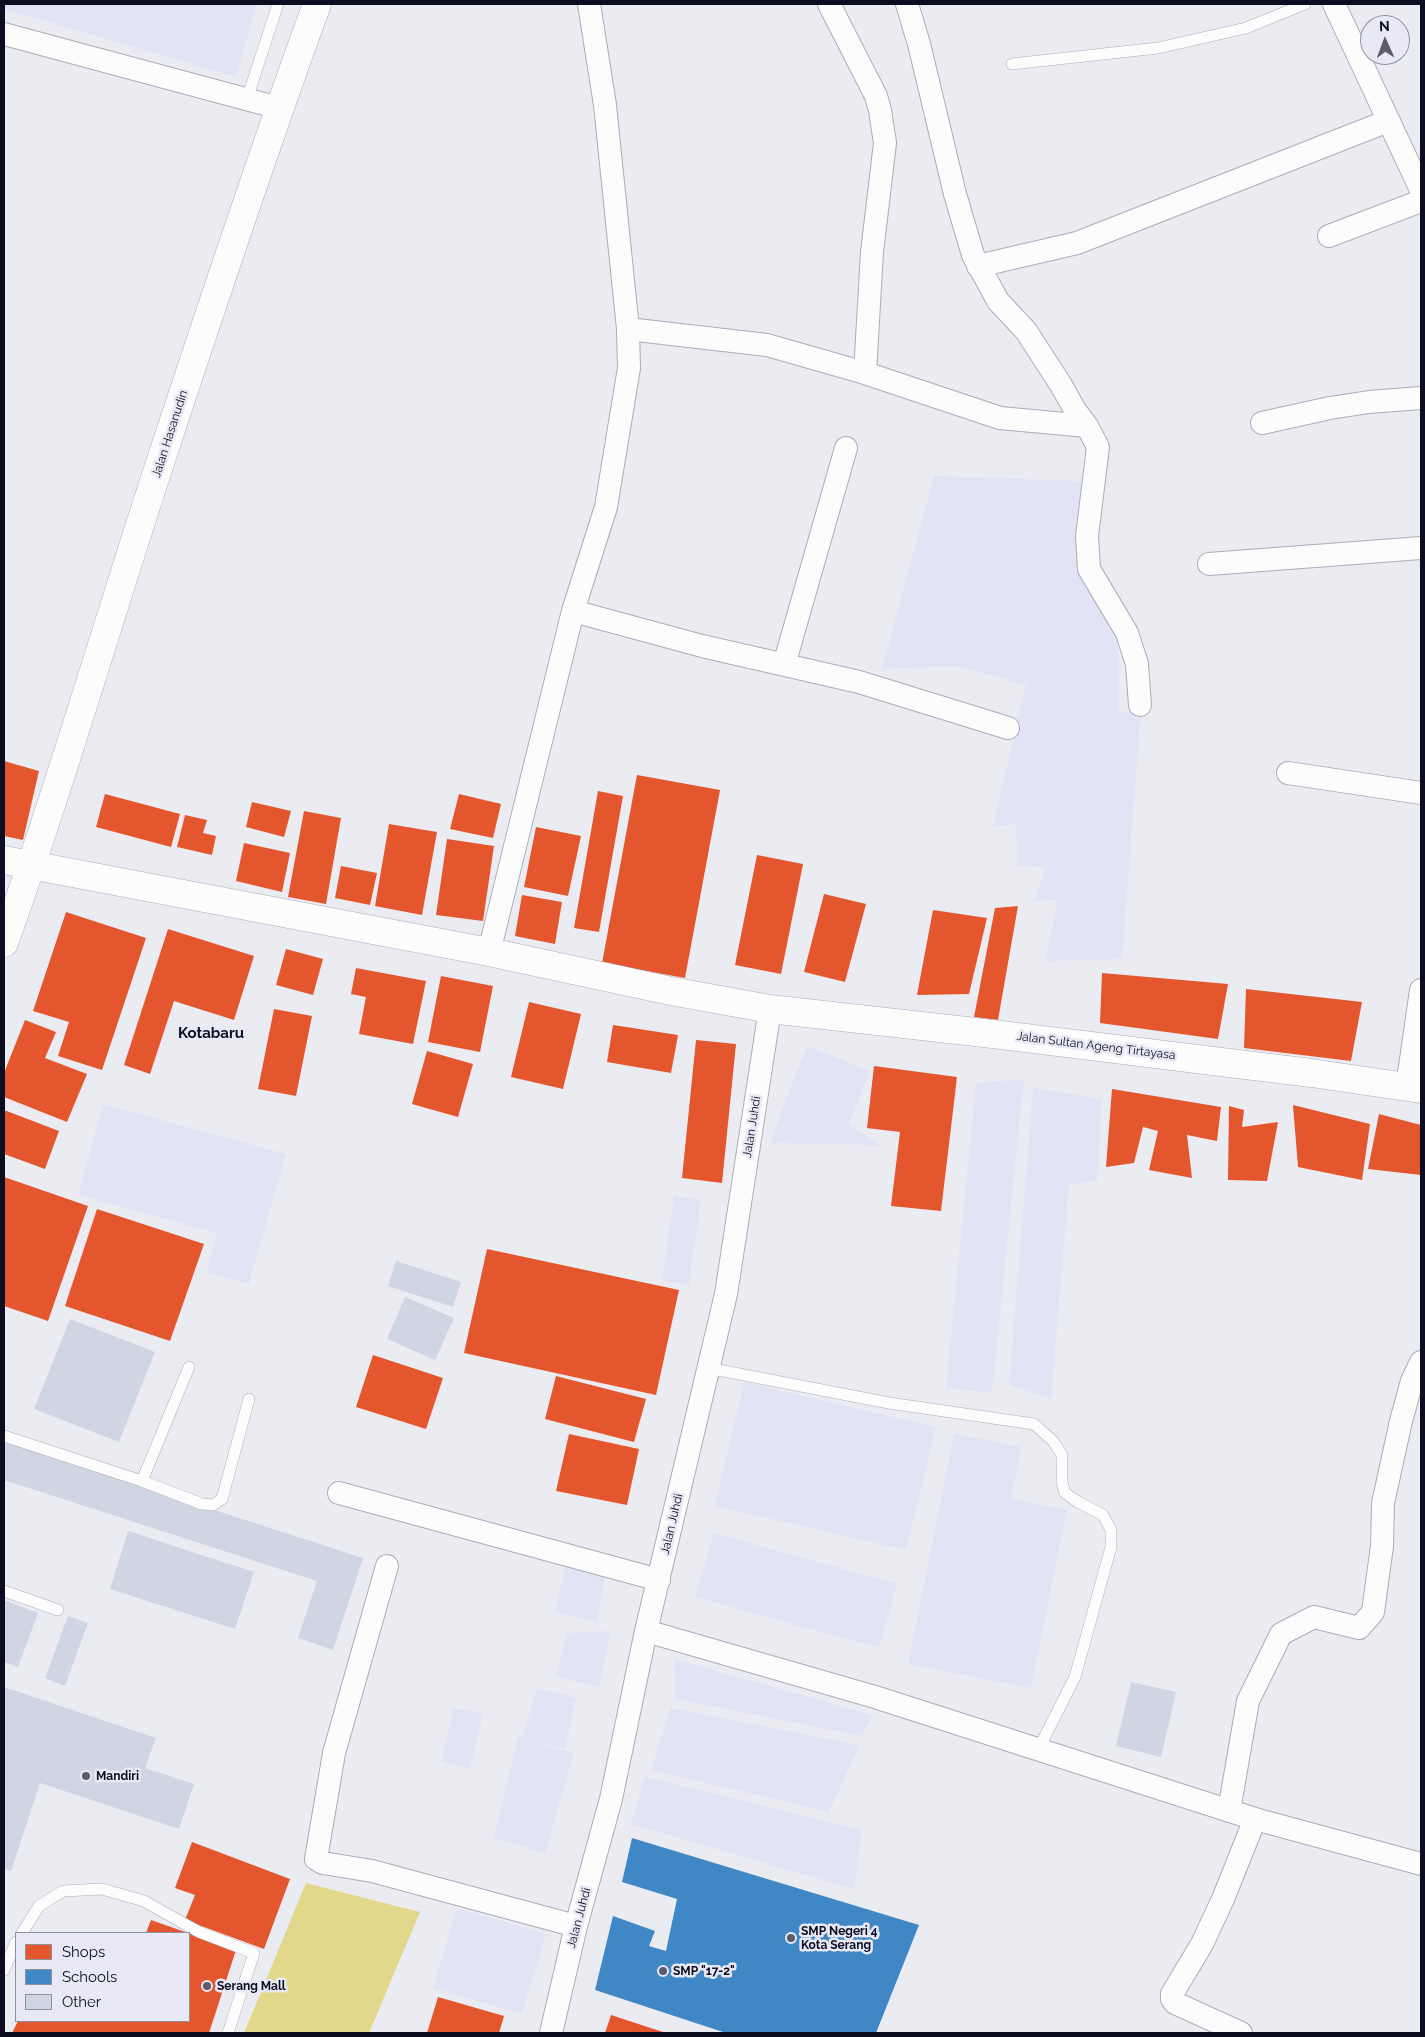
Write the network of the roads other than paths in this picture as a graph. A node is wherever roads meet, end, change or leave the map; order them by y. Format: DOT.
graph roads {
  1 [pos="278,4"];
  2 [pos="317,4"];
  3 [pos="589,4"];
  4 [pos="829,4"];
  5 [pos="907,4"];
  6 [pos="1305,4"];
  7 [pos="1334,4"];
  8 [pos="4,34"];
  9 [pos="1012,64"];
  10 [pos="247,99"];
  11 [pos="279,108"];
  12 [pos="1388,121"];
  13 [pos="1421,190"];
  14 [pos="1421,201"];
  15 [pos="1329,236"];
  16 [pos="978,266"];
  17 [pos="628,329"];
  18 [pos="865,373"];
  19 [pos="1421,398"];
  20 [pos="1262,423"];
  21 [pos="1087,426"];
  22 [pos="846,448"];
  23 [pos="1421,548"];
  24 [pos="1209,564"];
  25 [pos="573,611"];
  26 [pos="784,665"];
  27 [pos="1140,705"];
  28 [pos="1008,728"];
  29 [pos="1288,773"];
  30 [pos="1421,794"];
  31 [pos="4,860"];
  32 [pos="31,866"];
  33 [pos="4,943"];
  34 [pos="489,952"];
  35 [pos="1421,990"];
  36 [pos="770,1009"];
  37 [pos="1414,1088"];
  38 [pos="1421,1362"];
  39 [pos="189,1367"];
  40 [pos="708,1368"];
  41 [pos="249,1399"];
  42 [pos="4,1436"];
  43 [pos="142,1481"];
  44 [pos="339,1493"];
  45 [pos="387,1566"];
  46 [pos="659,1580"];
  47 [pos="4,1590"];
  48 [pos="58,1610"];
  49 [pos="646,1631"];
  50 [pos="1038,1750"];
  51 [pos="1229,1811"];
  52 [pos="1255,1819"];
  53 [pos="1421,1864"];
  54 [pos="576,1926"];
  55 [pos="23,1932"];
  56 [pos="15,1944"];
  57 [pos="4,1970"];
  58 [pos="228,2033"];
  59 [pos="551,2033"];
  60 [pos="1240,2033"];
  1 -- 10 [label="lane"];
  2 -- 11 [label="main road, Jalan Hasanudin"];
  3 -- 17 [label="street"];
  4 -- 18 [label="street"];
  5 -- 16 [label="street"];
  6 -- 9 [label="lane"];
  7 -- 12 [label="street"];
  8 -- 10 [label="street"];
  10 -- 11 [label="street"];
  11 -- 32 [label="main road, Jalan Hasanudin"];
  12 -- 13 [label="street"];
  12 -- 16 [label="street"];
  14 -- 15 [label="street"];
  16 -- 21 [label="street"];
  17 -- 18 [label="street"];
  17 -- 25 [label="street"];
  18 -- 21 [label="street"];
  19 -- 20 [label="street"];
  21 -- 27 [label="street"];
  22 -- 26 [label="street"];
  23 -- 24 [label="street"];
  25 -- 26 [label="street"];
  25 -- 34 [label="street"];
  26 -- 28 [label="street"];
  29 -- 30 [label="street"];
  31 -- 32 [label="main road, Jalan Sultan Ageng Tirtayasa"];
  32 -- 33 [label="main road, Jalan Hasanudin"];
  32 -- 34 [label="main road, Jalan Sultan Ageng Tirtayasa"];
  34 -- 36 [label="main road, Jalan Sultan Ageng Tirtayasa"];
  35 -- 37 [label="street"];
  36 -- 37 [label="main road, Jalan Sultan Ageng Tirtayasa"];
  36 -- 40 [label="street, Jalan Juhdi"];
  38 -- 51 [label="street"];
  39 -- 43 [label="lane"];
  40 -- 46 [label="street, Jalan Juhdi"];
  40 -- 50 [label="lane"];
  41 -- 43 [label="lane"];
  42 -- 43 [label="lane"];
  44 -- 46 [label="street"];
  45 -- 54 [label="street"];
  46 -- 49 [label="street, Jalan Juhdi"];
  47 -- 48 [label="lane"];
  49 -- 50 [label="street"];
  49 -- 54 [label="street, Jalan Juhdi"];
  50 -- 51 [label="street"];
  51 -- 52 [label="street"];
  52 -- 53 [label="street"];
  52 -- 60 [label="street"];
  54 -- 59 [label="street, Jalan Juhdi"];
  55 -- 58 [label="lane"];
  56 -- 57 [label="lane"];
}
